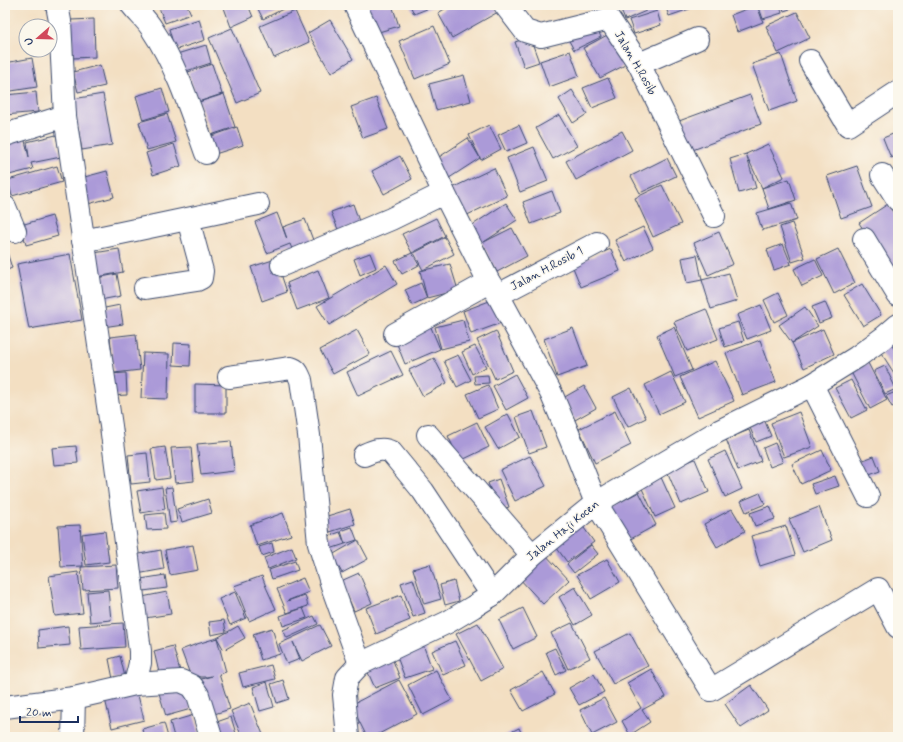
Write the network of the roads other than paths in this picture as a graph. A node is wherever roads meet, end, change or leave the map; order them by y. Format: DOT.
graph roads {
  1 [pos="57,5"];
  2 [pos="132,5"];
  3 [pos="355,5"];
  4 [pos="505,5"];
  5 [pos="697,40"];
  6 [pos="810,61"];
  7 [pos="639,64"];
  8 [pos="898,92"];
  9 [pos="65,116"];
  10 [pos="5,135"];
  11 [pos="206,153"];
  12 [pos="882,175"];
  13 [pos="444,193"];
  14 [pos="898,200"];
  15 [pos="258,204"];
  16 [pos="5,207"];
  17 [pos="714,216"];
  18 [pos="188,219"];
  19 [pos="15,231"];
  20 [pos="864,239"];
  21 [pos="83,241"];
  22 [pos="597,242"];
  23 [pos="282,265"];
  24 [pos="145,288"];
  25 [pos="494,288"];
  26 [pos="898,295"];
  27 [pos="898,325"];
  28 [pos="395,334"];
  29 [pos="229,377"];
  30 [pos="812,386"];
  31 [pos="428,435"];
  32 [pos="364,455"];
  33 [pos="868,496"];
  34 [pos="596,502"];
  35 [pos="532,555"];
  36 [pos="492,595"];
  37 [pos="898,627"];
  38 [pos="360,664"];
  39 [pos="135,684"];
  40 [pos="74,698"];
  41 [pos="5,707"];
  42 [pos="73,737"];
  43 [pos="211,737"];
  44 [pos="348,737"];
  1 -- 9 [label="street"];
  2 -- 11 [label="street"];
  3 -- 13 [label="street"];
  4 -- 7 [label="street, Jalan H.Rosib"];
  5 -- 7 [label="street"];
  6 -- 8 [label="street"];
  7 -- 17 [label="street, Jalan H.Rosib"];
  9 -- 10 [label="street"];
  9 -- 21 [label="street"];
  12 -- 14 [label="street"];
  13 -- 23 [label="street"];
  13 -- 25 [label="street"];
  15 -- 18 [label="street"];
  16 -- 19 [label="street"];
  18 -- 21 [label="street"];
  18 -- 24 [label="street"];
  20 -- 26 [label="street"];
  21 -- 39 [label="street"];
  22 -- 25 [label="street, Jalan H.Rosib 1"];
  25 -- 28 [label="street, Jalan H.Rosib 1"];
  25 -- 34 [label="street"];
  27 -- 30 [label="street, Jalan Haji Kocen"];
  29 -- 38 [label="street"];
  30 -- 33 [label="street"];
  30 -- 34 [label="street, Jalan Haji Kocen"];
  31 -- 35 [label="street"];
  32 -- 36 [label="street"];
  34 -- 35 [label="street, Jalan Haji Kocen"];
  34 -- 37 [label="street"];
  35 -- 36 [label="street, Jalan Haji Kocen"];
  36 -- 38 [label="street, Jalan Haji Kocen"];
  38 -- 44 [label="street, Jalan Haji Kocen"];
  39 -- 40 [label="street"];
  39 -- 43 [label="street"];
  40 -- 41 [label="street"];
  40 -- 42 [label="street"];
}
